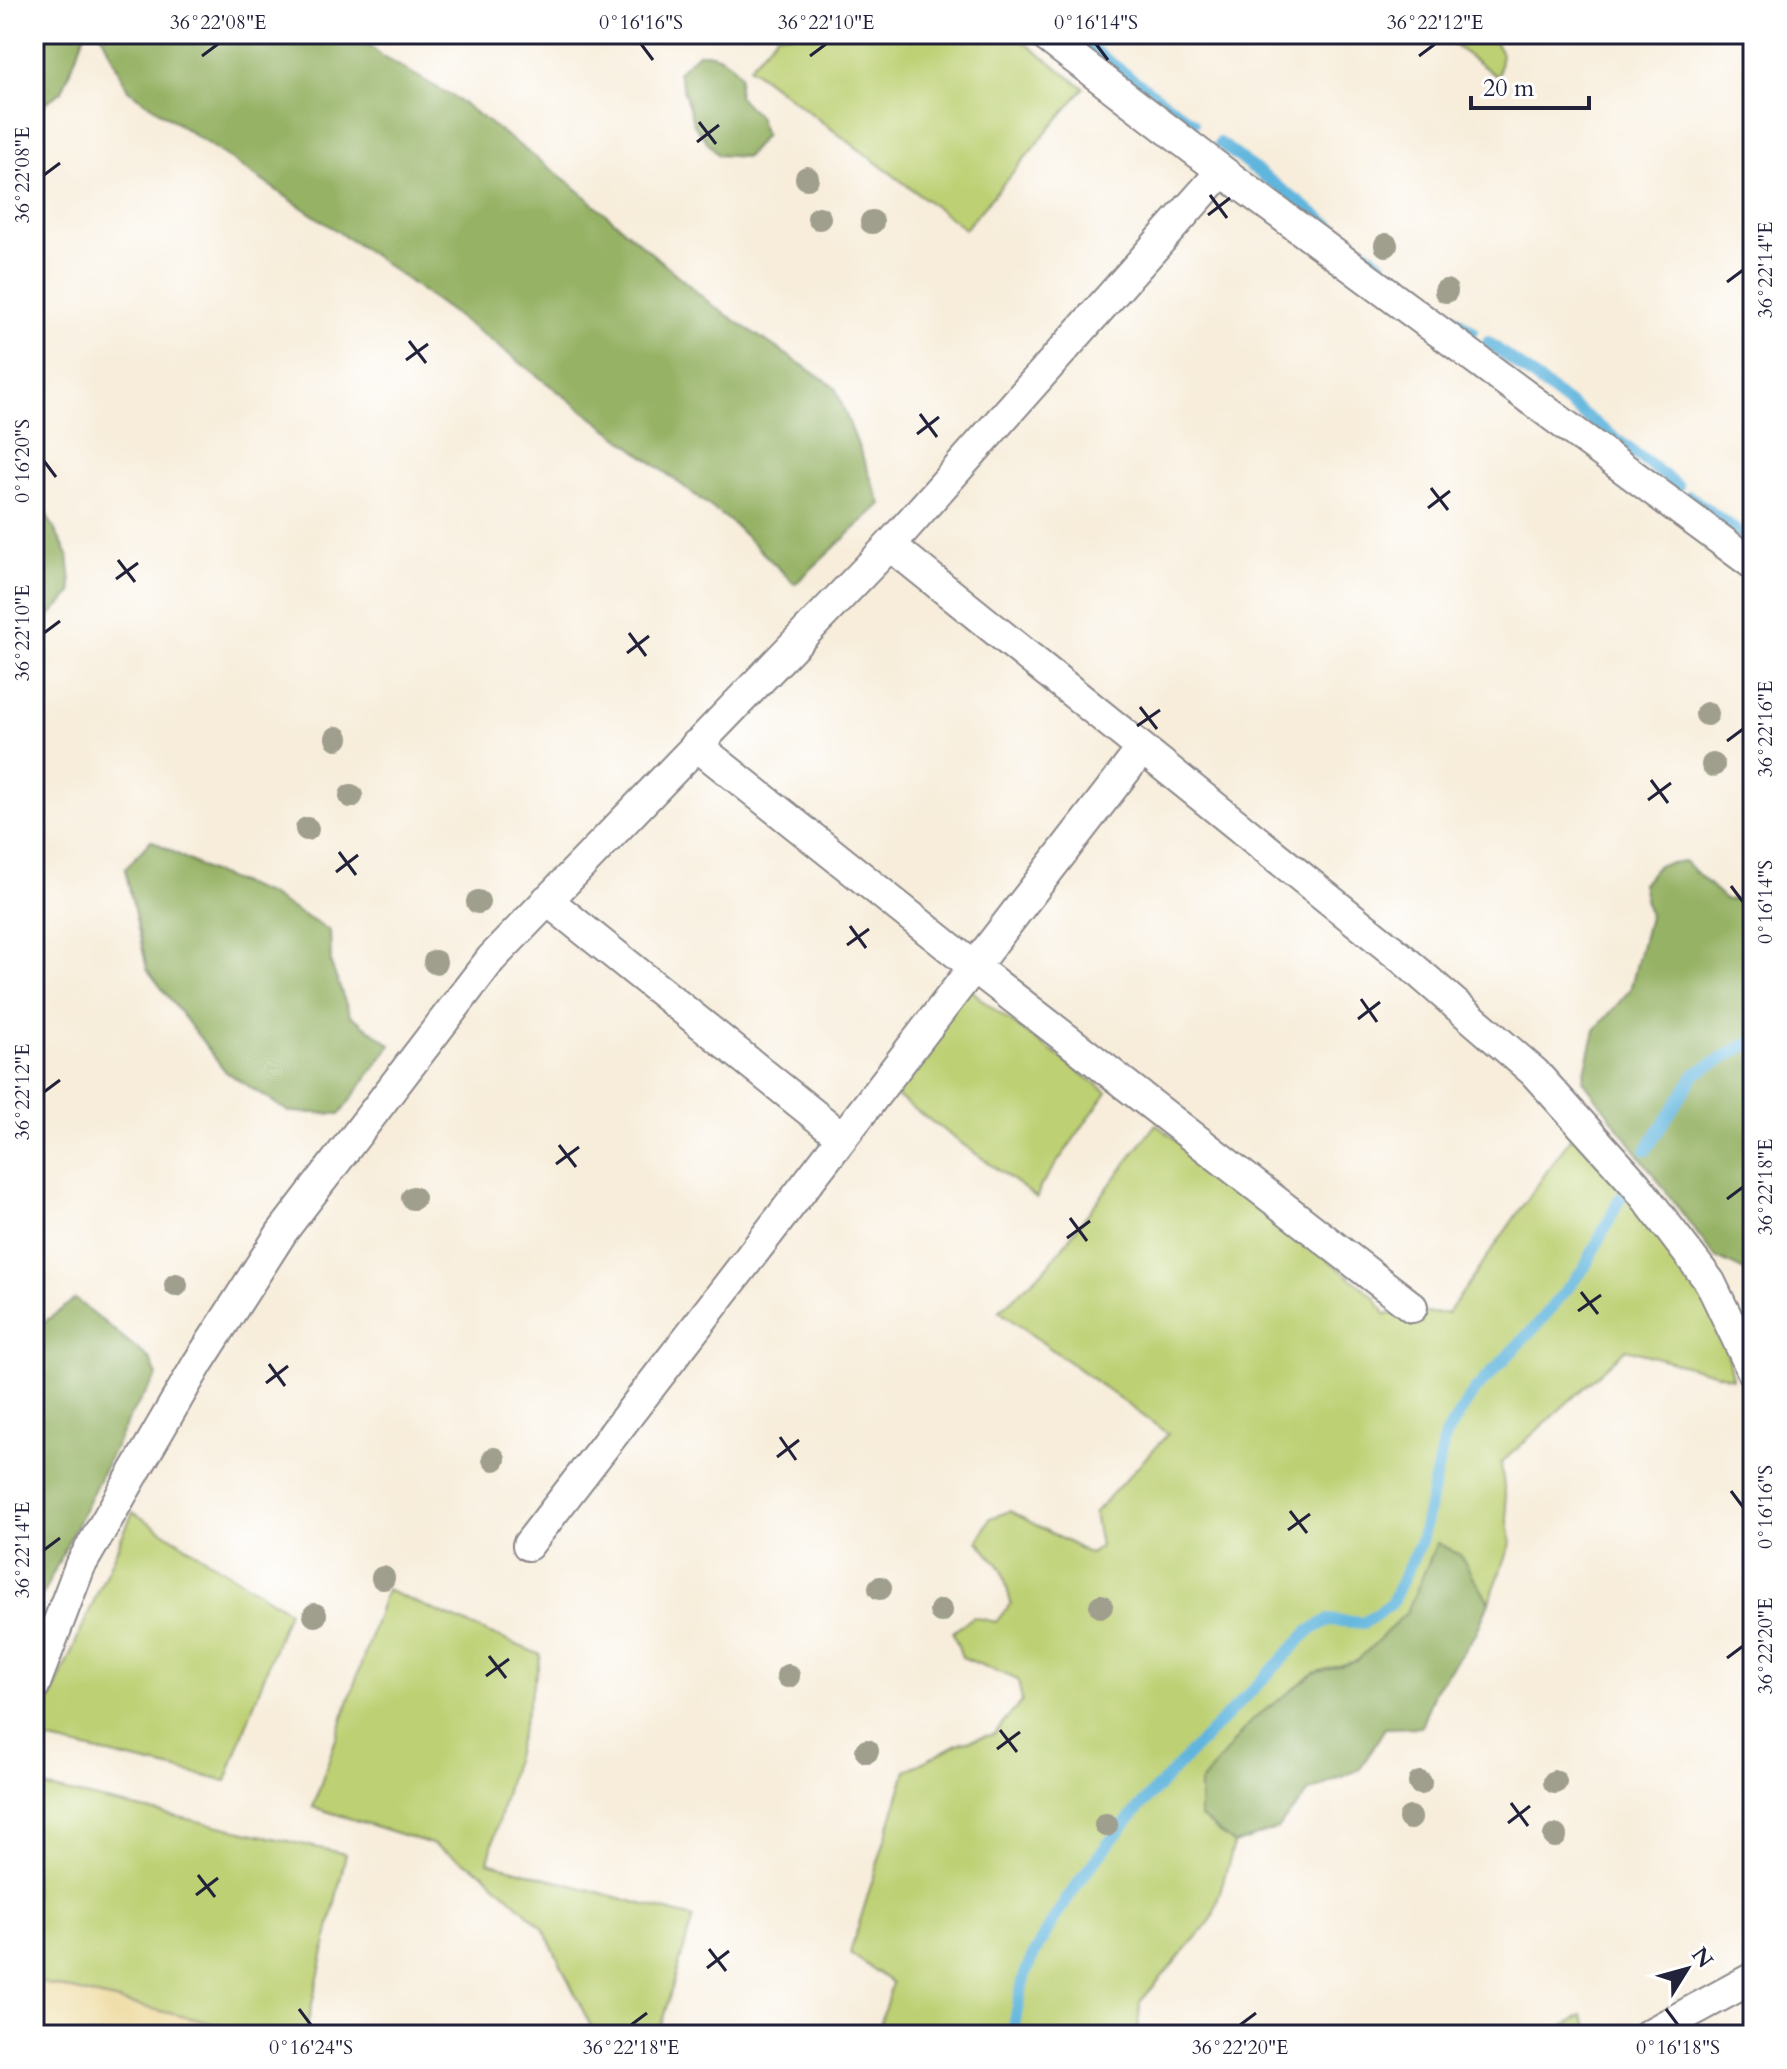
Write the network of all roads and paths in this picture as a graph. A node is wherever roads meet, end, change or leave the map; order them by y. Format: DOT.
graph roads {
  1 [pos="1043,34"];
  2 [pos="1222,171"];
  3 [pos="890,545"];
  4 [pos="1753,564"];
  5 [pos="696,745"];
  6 [pos="1142,749"];
  7 [pos="547,900"];
  8 [pos="974,967"];
  9 [pos="842,1137"];
  10 [pos="1412,1307"];
  11 [pos="1753,1372"];
  12 [pos="528,1545"];
  13 [pos="34,1686"];
  14 [pos="1753,1978"];
  15 [pos="1648,2035"];
  1 -- 2 [label="street"];
  2 -- 3 [label="street"];
  2 -- 4 [label="street"];
  3 -- 5 [label="street"];
  3 -- 6 [label="street"];
  5 -- 7 [label="street"];
  5 -- 8 [label="street"];
  6 -- 8 [label="street"];
  6 -- 11 [label="street"];
  7 -- 9 [label="street"];
  7 -- 13 [label="street"];
  8 -- 9 [label="street"];
  8 -- 10 [label="street"];
  9 -- 12 [label="street"];
  14 -- 15 [label="street"];
}
